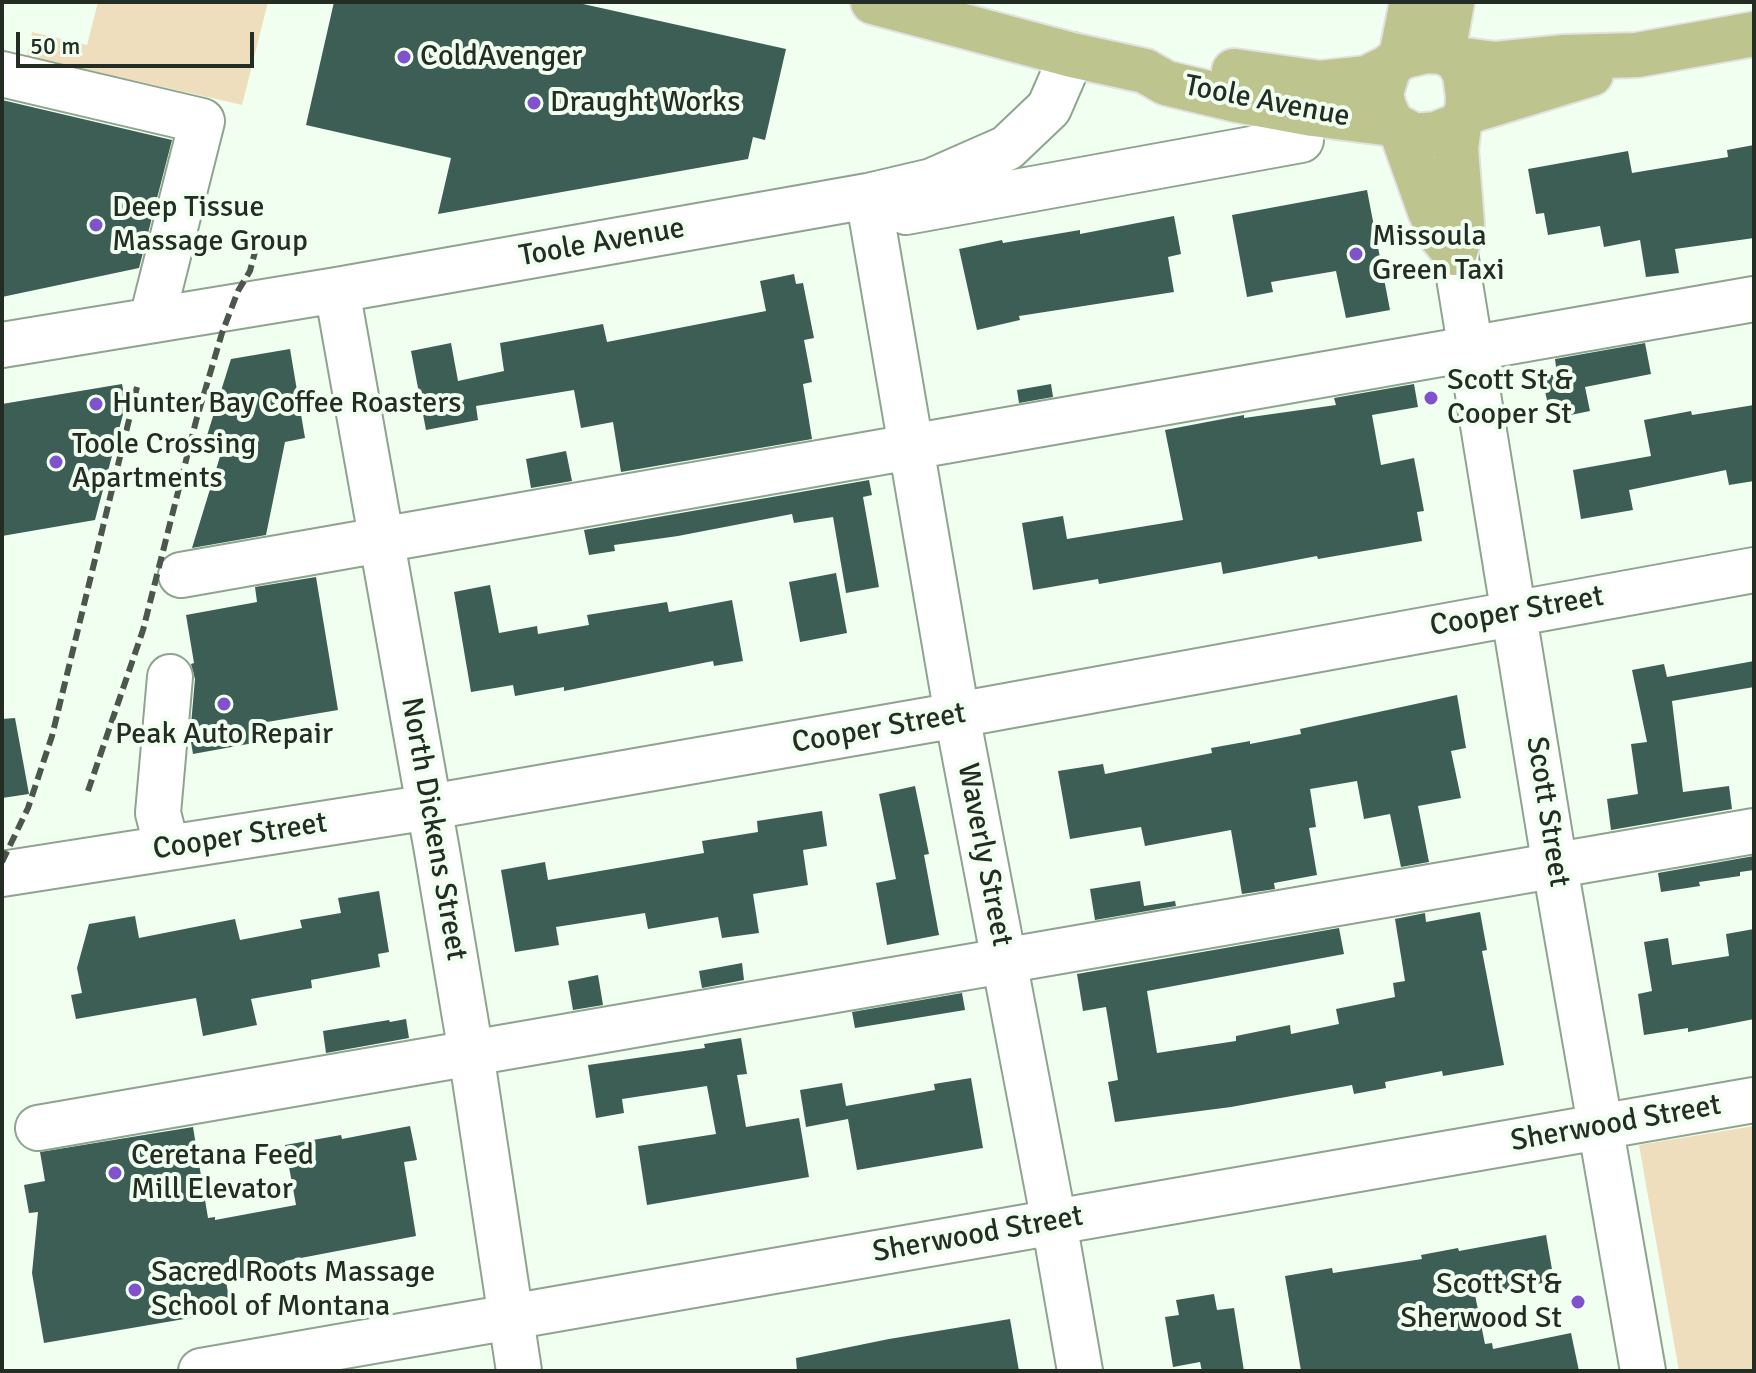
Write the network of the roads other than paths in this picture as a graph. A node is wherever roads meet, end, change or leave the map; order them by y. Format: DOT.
graph roads {
  1 [pos="873,2"];
  2 [pos="1412,2"];
  3 [pos="1452,2"];
  4 [pos="1754,34"];
  5 [pos="1072,55"];
  6 [pos="1637,55"];
  7 [pos="1422,59"];
  8 [pos="1145,71"];
  9 [pos="2,74"];
  10 [pos="1463,118"];
  11 [pos="1397,127"];
  12 [pos="1301,140"];
  13 [pos="870,207"];
  14 [pos="1455,253"];
  15 [pos="337,290"];
  16 [pos="1754,299"];
  17 [pos="152,319"];
  18 [pos="2,345"];
  19 [pos="1470,349"];
  20 [pos="911,447"];
  21 [pos="383,539"];
  22 [pos="1754,570"];
  23 [pos="181,575"];
  24 [pos="1515,612"];
  25 [pos="170,677"];
  26 [pos="957,715"];
  27 [pos="430,807"];
  28 [pos="1754,831"];
  29 [pos="167,848"];
  30 [pos="1555,867"];
  31 [pos="2,874"];
  32 [pos="1004,960"];
  33 [pos="471,1053"];
  34 [pos="1754,1100"];
  35 [pos="1602,1126"];
  36 [pos="38,1128"];
  37 [pos="1054,1222"];
  38 [pos="509,1316"];
  39 [pos="201,1371"];
  40 [pos="519,1371"];
  41 [pos="1080,1371"];
  42 [pos="1643,1371"];
  1 -- 5 [label="main road"];
  2 -- 7 [label="main road"];
  3 -- 7 [label="main road"];
  4 -- 6 [label="main road, Toole Avenue"];
  5 -- 8 [label="main road, Toole Avenue"];
  5 -- 13 [label="street, Toole Avenue"];
  6 -- 7 [label="main road, Toole Avenue"];
  6 -- 10 [label="main road, Toole Avenue"];
  7 -- 8 [label="main road, Toole Avenue"];
  7 -- 10 [label="main road"];
  7 -- 11 [label="main road"];
  8 -- 11 [label="main road, Toole Avenue"];
  9 -- 17 [label="street"];
  10 -- 11 [label="main road"];
  10 -- 14 [label="main road"];
  11 -- 14 [label="main road"];
  12 -- 13 [label="street"];
  13 -- 15 [label="street, Toole Avenue"];
  13 -- 20 [label="street, Waverly Street"];
  14 -- 19 [label="street, Scott Street"];
  15 -- 17 [label="street, Toole Avenue"];
  15 -- 21 [label="street, North Dickens Street"];
  16 -- 19 [label="street"];
  17 -- 18 [label="street, Toole Avenue"];
  19 -- 20 [label="street"];
  19 -- 24 [label="street, Scott Street"];
  20 -- 21 [label="street"];
  20 -- 26 [label="street, Waverly Street"];
  21 -- 23 [label="street"];
  21 -- 27 [label="street, North Dickens Street"];
  22 -- 24 [label="street, Cooper Street"];
  24 -- 26 [label="street, Cooper Street"];
  24 -- 30 [label="street, Scott Street"];
  25 -- 29 [label="street"];
  26 -- 27 [label="street, Cooper Street"];
  26 -- 32 [label="street, Waverly Street"];
  27 -- 29 [label="street, Cooper Street"];
  27 -- 33 [label="street, North Dickens Street"];
  28 -- 30 [label="street"];
  29 -- 31 [label="street, Cooper Street"];
  30 -- 32 [label="street"];
  30 -- 35 [label="street, Scott Street"];
  32 -- 33 [label="street"];
  32 -- 37 [label="street, Waverly Street"];
  33 -- 36 [label="street"];
  33 -- 38 [label="street, North Dickens Street"];
  34 -- 35 [label="street, Sherwood Street"];
  35 -- 37 [label="street, Sherwood Street"];
  35 -- 42 [label="street, Scott Street"];
  37 -- 38 [label="street, Sherwood Street"];
  37 -- 41 [label="street, Waverly Street"];
  38 -- 39 [label="street, Sherwood Street"];
  38 -- 40 [label="street, North Dickens Street"];
}
